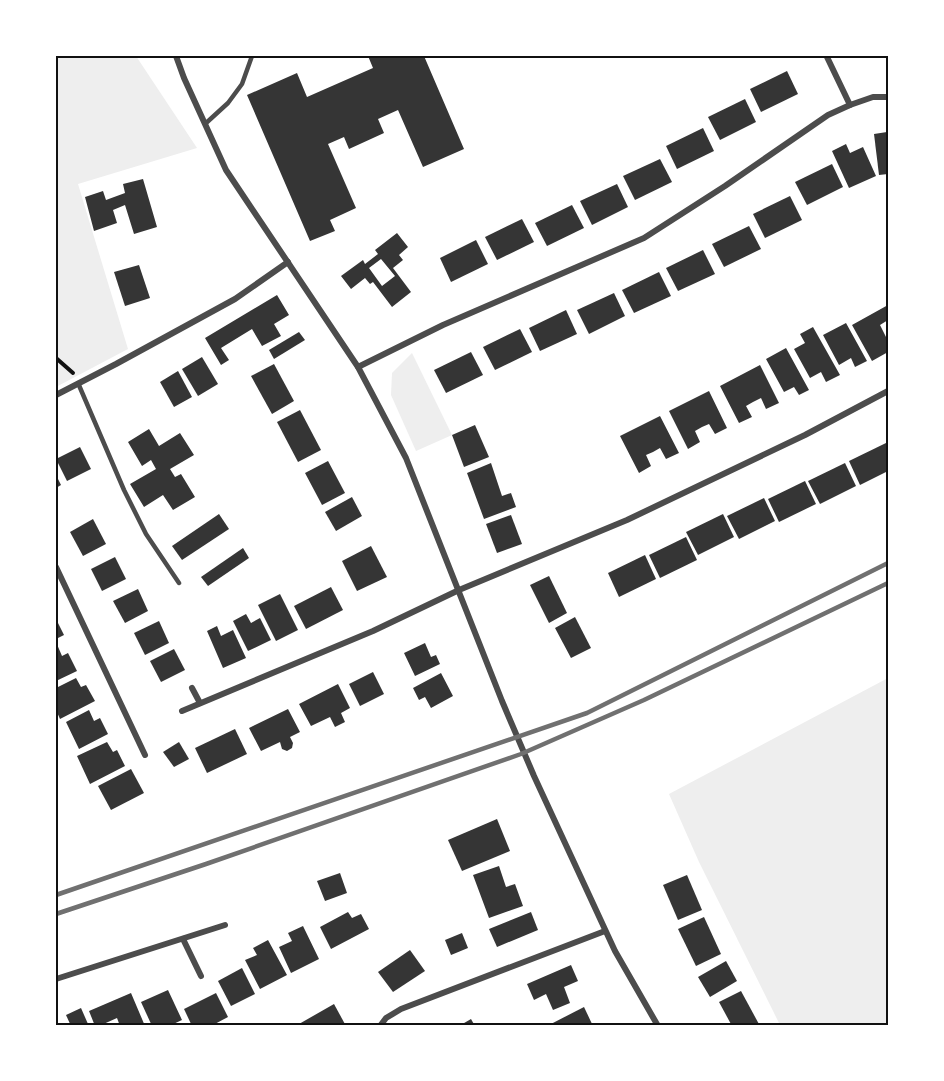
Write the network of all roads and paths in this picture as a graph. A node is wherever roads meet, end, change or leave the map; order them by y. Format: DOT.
graph roads {
  1 [pos="176,56"];
  2 [pos="252,56"];
  3 [pos="827,57"];
  4 [pos="888,97"];
  5 [pos="850,105"];
  6 [pos="205,124"];
  7 [pos="288,262"];
  8 [pos="56,358"];
  9 [pos="358,368"];
  10 [pos="81,382"];
  11 [pos="888,391"];
  12 [pos="56,395"];
  13 [pos="56,567"];
  14 [pos="179,583"];
  15 [pos="459,590"];
  16 [pos="192,688"];
  17 [pos="200,703"];
  18 [pos="182,711"];
  19 [pos="145,755"];
  20 [pos="225,925"];
  21 [pos="605,931"];
  22 [pos="183,939"];
  23 [pos="201,976"];
  24 [pos="56,979"];
  25 [pos="380,1026"];
  26 [pos="658,1026"];
  1 -- 6 [label="street"];
  2 -- 6 [label="lane"];
  3 -- 5 [label="street"];
  4 -- 5 [label="street"];
  5 -- 9 [label="street"];
  6 -- 7 [label="street"];
  7 -- 9 [label="street"];
  7 -- 10 [label="street"];
  8 -- 10 [label="path"];
  9 -- 15 [label="street"];
  10 -- 12 [label="street"];
  10 -- 14 [label="lane"];
  11 -- 15 [label="street"];
  13 -- 19 [label="street"];
  15 -- 17 [label="street"];
  15 -- 21 [label="street"];
  16 -- 17 [label="street"];
  17 -- 18 [label="street"];
  20 -- 22 [label="street"];
  21 -- 25 [label="street"];
  21 -- 26 [label="street"];
  22 -- 23 [label="street"];
  22 -- 24 [label="street"];
}
